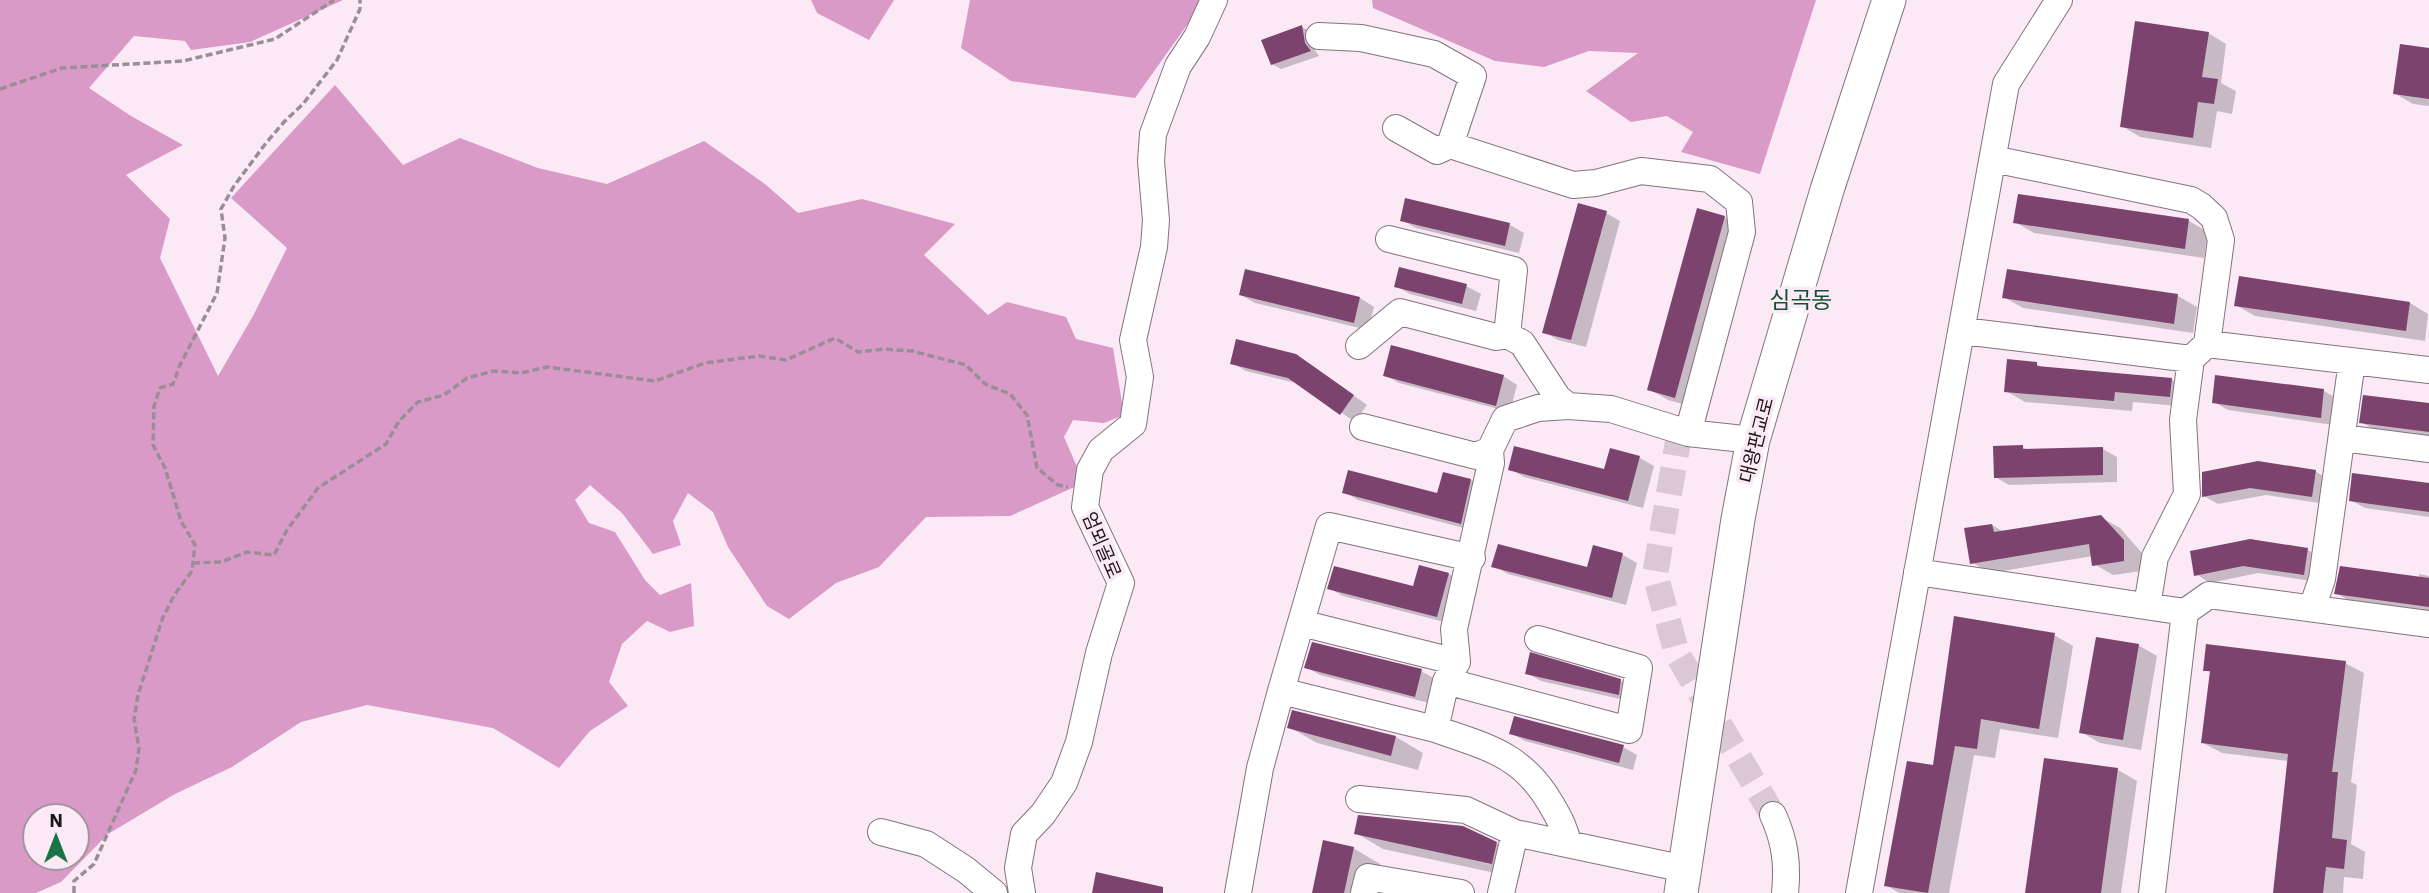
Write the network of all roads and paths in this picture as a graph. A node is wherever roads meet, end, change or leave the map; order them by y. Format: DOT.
graph roads {
  1 [pos="334,0"];
  2 [pos="360,0"];
  3 [pos="1214,0"];
  4 [pos="1889,0"];
  5 [pos="2059,0"];
  6 [pos="1319,36"];
  7 [pos="0,89"];
  8 [pos="1396,128"];
  9 [pos="1450,145"];
  10 [pos="1993,159"];
  11 [pos="1389,239"];
  12 [pos="1963,331"];
  13 [pos="1507,335"];
  14 [pos="1359,346"];
  15 [pos="2199,351"];
  16 [pos="2352,361"];
  17 [pos="2429,370"];
  18 [pos="1568,406"];
  19 [pos="1363,427"];
  20 [pos="1688,433"];
  21 [pos="2342,438"];
  22 [pos="1753,440"];
  23 [pos="2429,449"];
  24 [pos="1490,450"];
  25 [pos="1087,493"];
  26 [pos="1472,558"];
  27 [pos="193,563"];
  28 [pos="1917,572"];
  29 [pos="2147,606"];
  30 [pos="2312,608"];
  31 [pos="2185,612"];
  32 [pos="1301,623"];
  33 [pos="2429,624"];
  34 [pos="1538,639"];
  35 [pos="1451,671"];
  36 [pos="1281,691"];
  37 [pos="1435,729"];
  38 [pos="1359,799"];
  39 [pos="1773,815"];
  40 [pos="881,832"];
  41 [pos="1515,834"];
  42 [pos="1568,844"];
  43 [pos="1683,881"];
  44 [pos="74,893"];
  45 [pos="995,893"];
  46 [pos="1022,893"];
  47 [pos="1238,893"];
  48 [pos="1364,893"];
  49 [pos="1461,893"];
  50 [pos="1501,893"];
  51 [pos="1785,893"];
  52 [pos="1859,893"];
  53 [pos="2152,893"];
  1 -- 7 [label="path"];
  2 -- 27 [label="path"];
  3 -- 25 [label="street, 엄뫼골로"];
  4 -- 22 [label="main road, 대왕판교로"];
  5 -- 10 [label="street"];
  6 -- 9 [label="street"];
  8 -- 9 [label="street"];
  9 -- 20 [label="street"];
  10 -- 12 [label="street"];
  10 -- 15 [label="street"];
  11 -- 13 [label="street"];
  12 -- 15 [label="street"];
  12 -- 28 [label="street"];
  13 -- 14 [label="street"];
  13 -- 18 [label="street"];
  15 -- 16 [label="street"];
  15 -- 29 [label="street"];
  16 -- 17 [label="street"];
  16 -- 21 [label="street"];
  18 -- 20 [label="street"];
  18 -- 24 [label="street"];
  19 -- 24 [label="street"];
  20 -- 22 [label="street"];
  21 -- 23 [label="street"];
  21 -- 30 [label="street"];
  22 -- 43 [label="main road, 대왕판교로"];
  24 -- 26 [label="street"];
  25 -- 27 [label="path"];
  25 -- 46 [label="street, 엄뫼골로"];
  26 -- 32 [label="street"];
  26 -- 35 [label="street"];
  27 -- 44 [label="path"];
  28 -- 29 [label="street"];
  28 -- 52 [label="street"];
  29 -- 31 [label="street"];
  30 -- 31 [label="street"];
  30 -- 33 [label="street"];
  31 -- 53 [label="street"];
  32 -- 35 [label="street"];
  32 -- 36 [label="street"];
  34 -- 35 [label="street"];
  35 -- 37 [label="street"];
  36 -- 37 [label="street"];
  36 -- 47 [label="street"];
  37 -- 42 [label="street"];
  38 -- 41 [label="street"];
  39 -- 51 [label="street"];
  40 -- 45 [label="street"];
  41 -- 42 [label="street"];
  41 -- 50 [label="street"];
  42 -- 43 [label="street"];
  48 -- 49 [label="street"];
}
